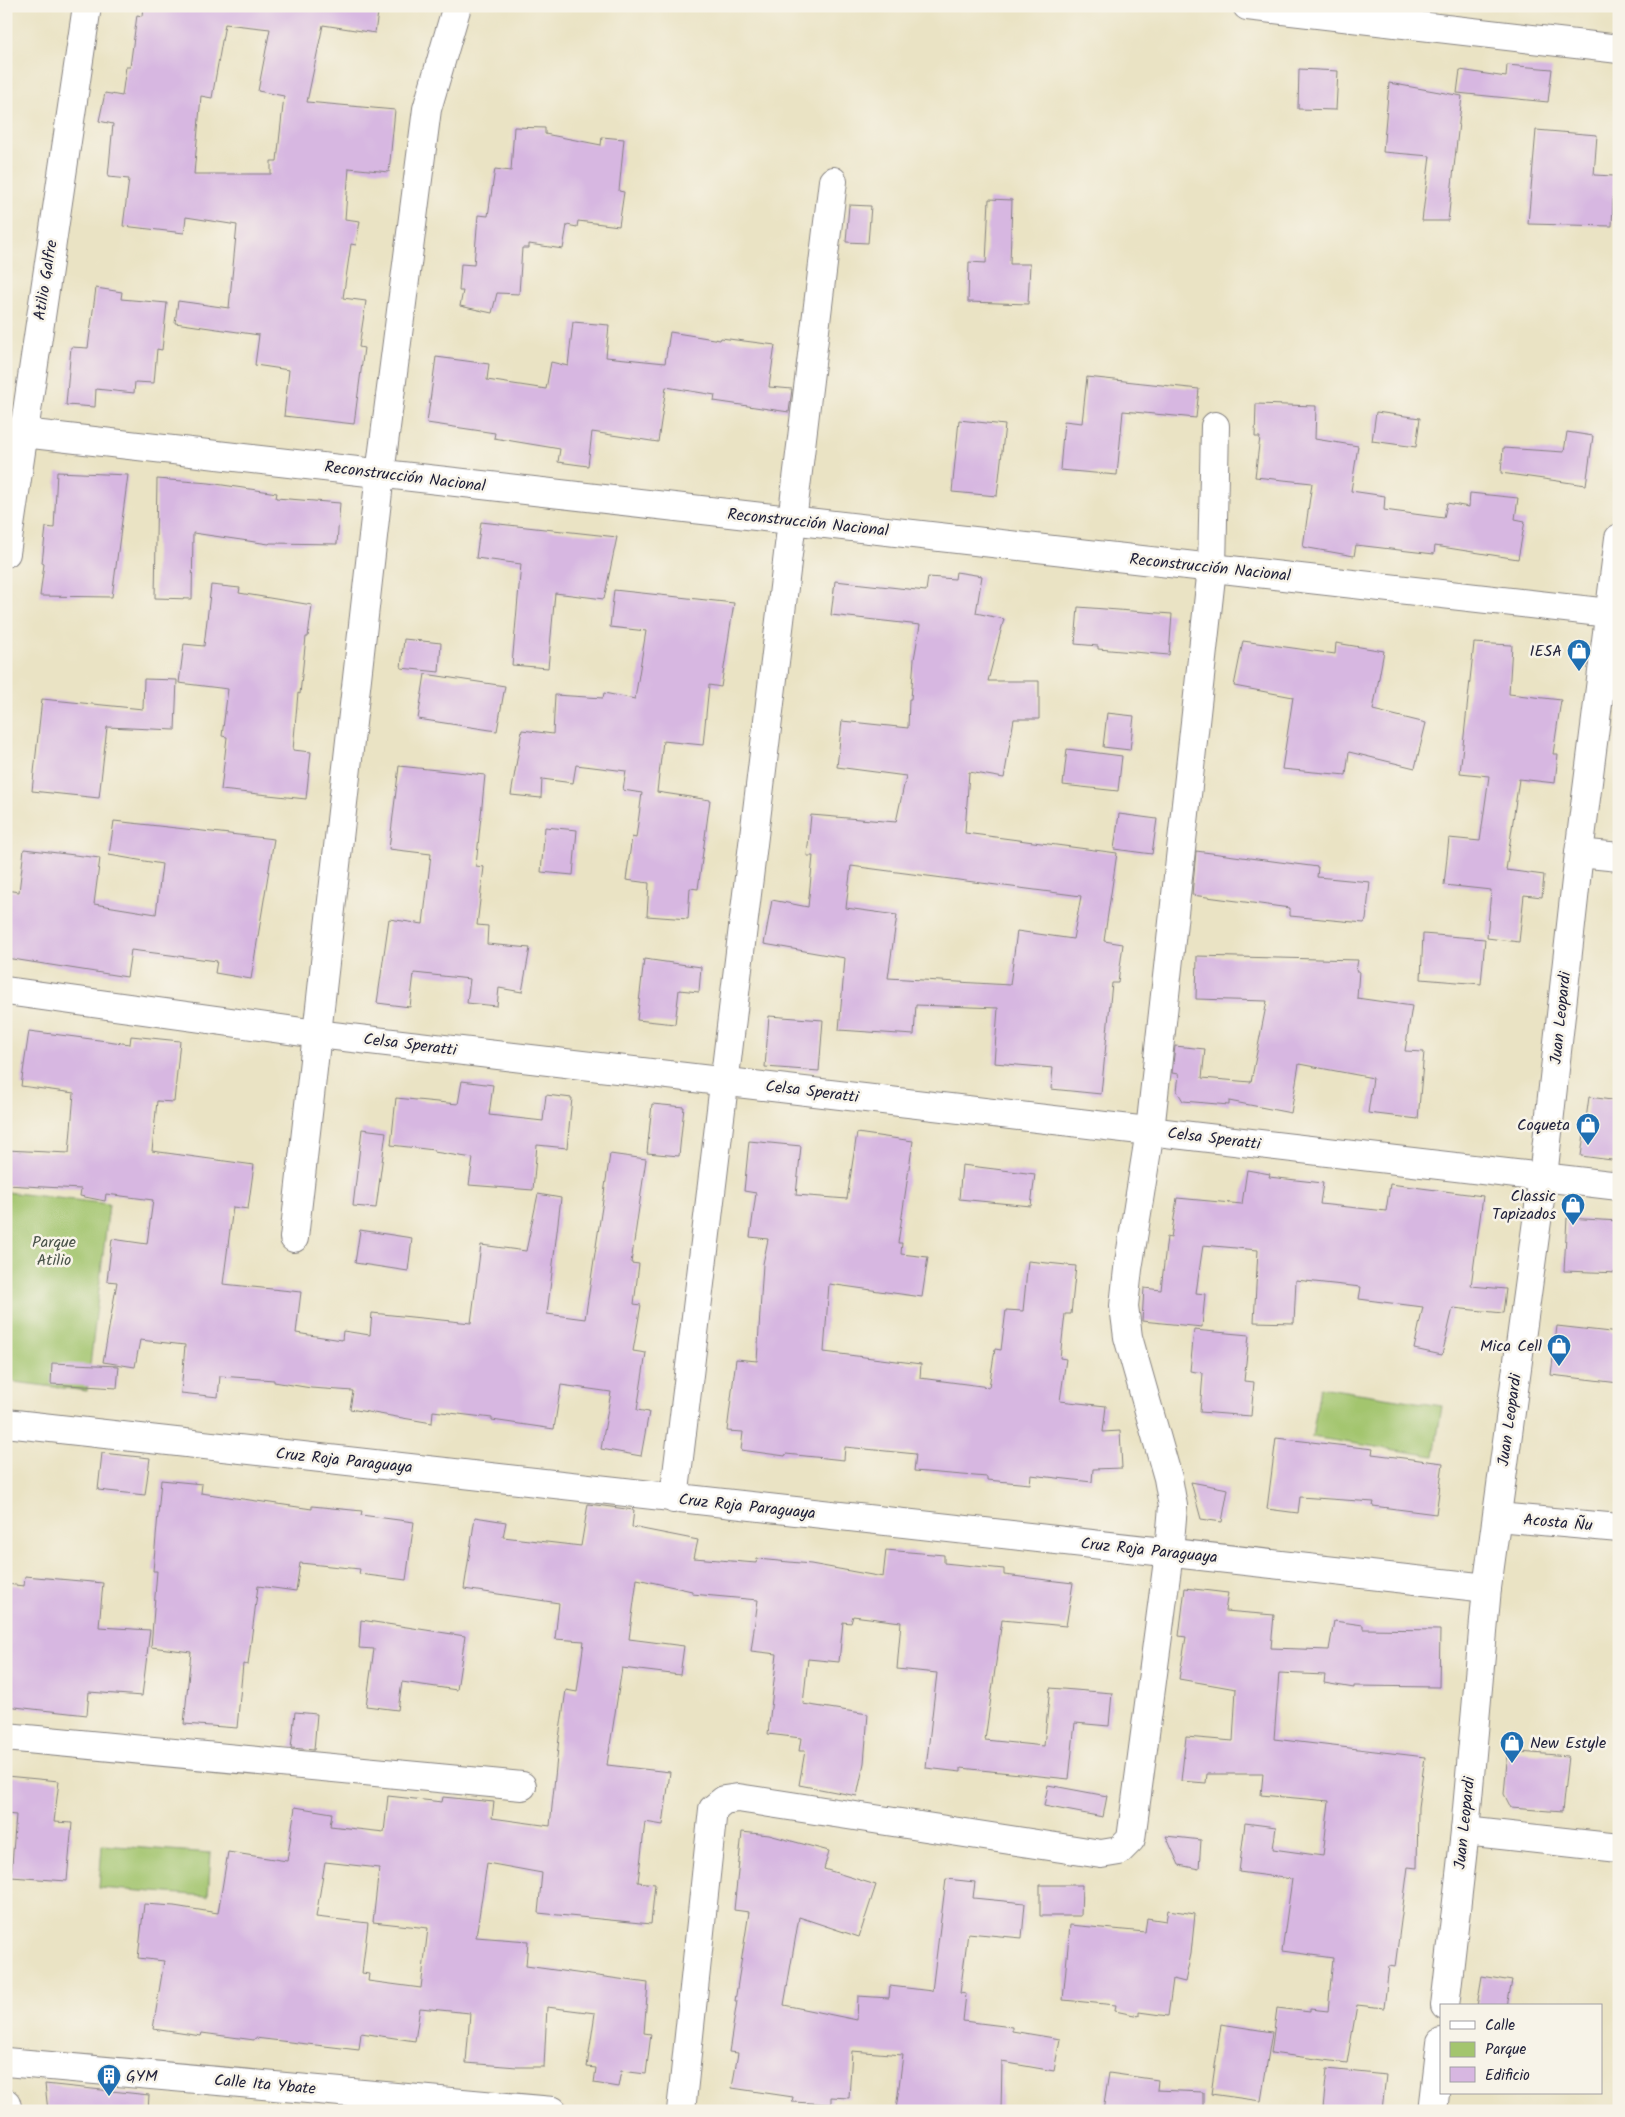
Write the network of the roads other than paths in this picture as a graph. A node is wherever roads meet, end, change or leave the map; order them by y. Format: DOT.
graph roads {
  1 [pos="87,6"];
  2 [pos="457,6"];
  3 [pos="1247,6"];
  4 [pos="1619,48"];
  5 [pos="834,181"];
  6 [pos="1215,426"];
  7 [pos="14,432"];
  8 [pos="380,474"];
  9 [pos="793,521"];
  10 [pos="1619,538"];
  11 [pos="6,553"];
  12 [pos="1212,568"];
  13 [pos="1609,614"];
  14 [pos="1579,853"];
  15 [pos="1619,857"];
  16 [pos="6,991"];
  17 [pos="317,1034"];
  18 [pos="724,1082"];
  19 [pos="1150,1131"];
  20 [pos="1543,1177"];
  21 [pos="1619,1186"];
  22 [pos="294,1238"];
  23 [pos="6,1423"];
  24 [pos="674,1499"];
  25 [pos="1497,1517"];
  26 [pos="1619,1528"];
  27 [pos="1169,1553"];
  28 [pos="1487,1588"];
  29 [pos="6,1737"];
  30 [pos="522,1786"];
  31 [pos="1465,1830"];
  32 [pos="1619,1848"];
  33 [pos="1445,2004"];
  34 [pos="1440,2052"];
  35 [pos="6,2062"];
  36 [pos="6,2103"];
  37 [pos="8,2111"];
  38 [pos="553,2111"];
  39 [pos="681,2111"];
  40 [pos="1434,2111"];
  1 -- 7 [label="street, Atilio Galfre"];
  2 -- 8 [label="street"];
  3 -- 4 [label="street"];
  5 -- 9 [label="street"];
  6 -- 12 [label="street"];
  7 -- 8 [label="street, Reconstrucción Nacional"];
  7 -- 11 [label="street, Atilio Galfre"];
  8 -- 9 [label="street, Reconstrucción Nacional"];
  8 -- 17 [label="street"];
  9 -- 12 [label="street, Reconstrucción Nacional"];
  9 -- 18 [label="street"];
  10 -- 13 [label="street, Juan Leopardi"];
  12 -- 13 [label="street, Reconstrucción Nacional"];
  12 -- 19 [label="street"];
  13 -- 14 [label="street, Juan Leopardi"];
  14 -- 15 [label="street"];
  14 -- 20 [label="street, Juan Leopardi"];
  16 -- 17 [label="street, Celsa Speratti"];
  17 -- 18 [label="street, Celsa Speratti"];
  17 -- 22 [label="street"];
  18 -- 19 [label="street, Celsa Speratti"];
  18 -- 24 [label="street"];
  19 -- 20 [label="street, Celsa Speratti"];
  19 -- 27 [label="street"];
  20 -- 21 [label="street, Celsa Speratti"];
  20 -- 25 [label="street, Juan Leopardi"];
  23 -- 24 [label="street, Cruz Roja Paraguaya"];
  24 -- 27 [label="street, Cruz Roja Paraguaya"];
  25 -- 26 [label="street, Acosta Ñu"];
  25 -- 28 [label="street, Juan Leopardi"];
  27 -- 28 [label="street, Cruz Roja Paraguaya"];
  27 -- 39 [label="street"];
  28 -- 31 [label="street, Juan Leopardi"];
  29 -- 30 [label="street"];
  31 -- 32 [label="street"];
  31 -- 33 [label="street, Juan Leopardi"];
  34 -- 40 [label="street"];
  35 -- 38 [label="street, Calle Ita Ybate"];
  36 -- 37 [label="street"];
}
